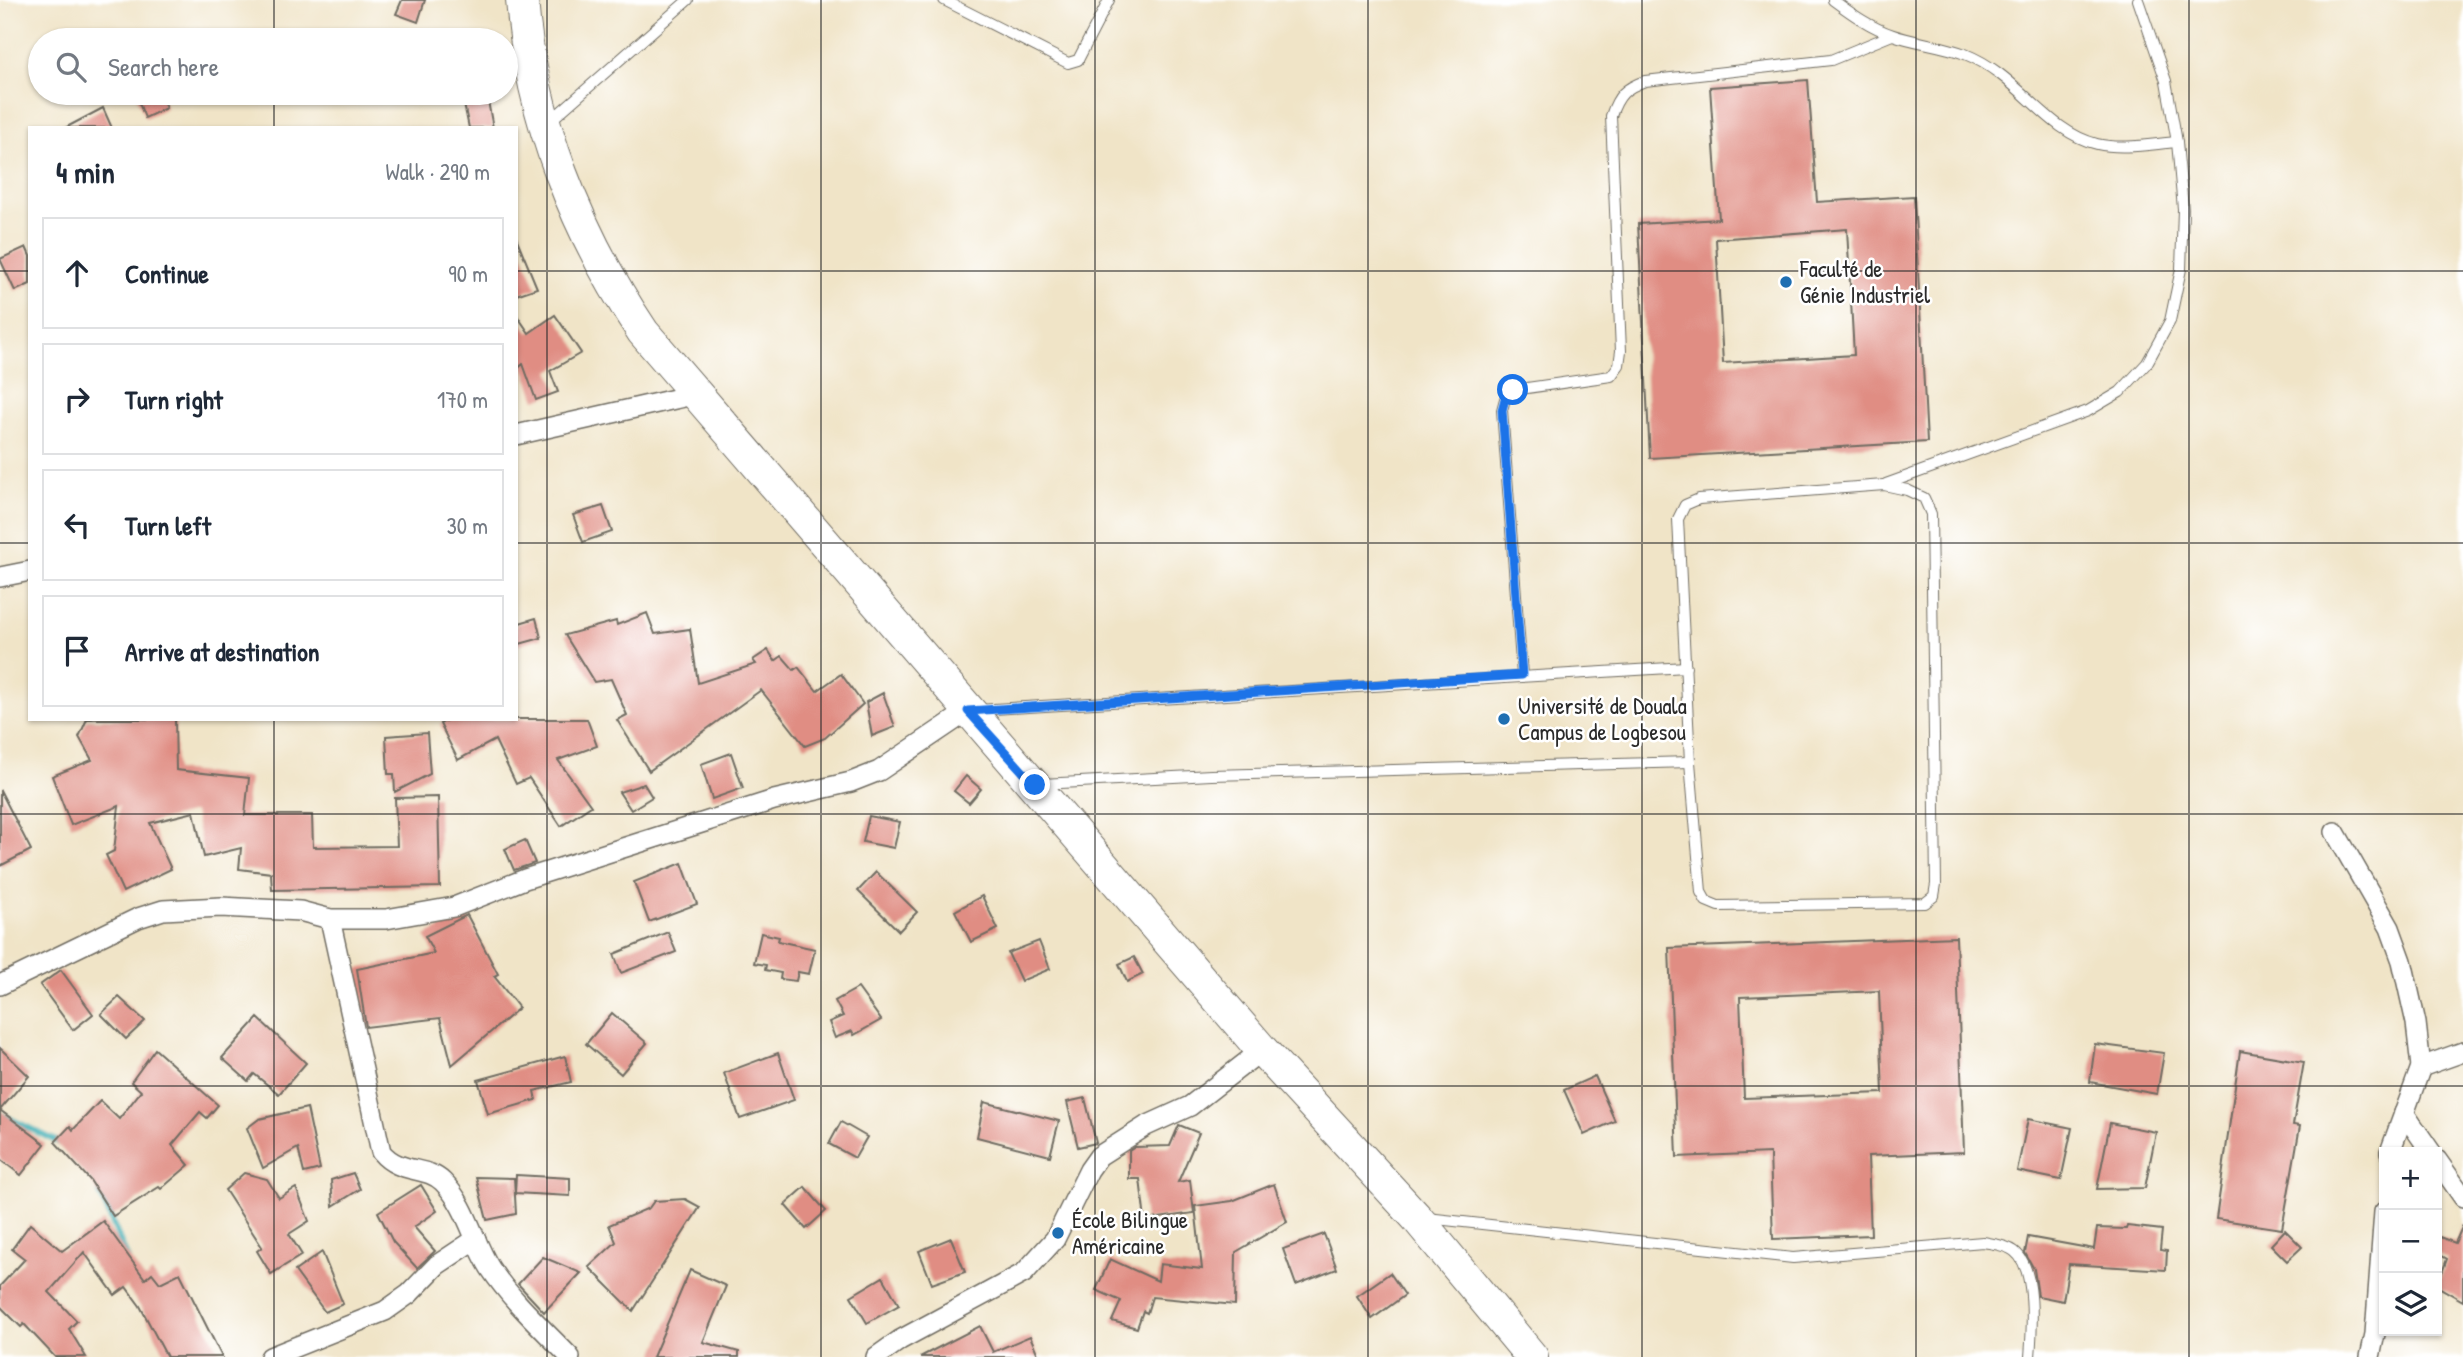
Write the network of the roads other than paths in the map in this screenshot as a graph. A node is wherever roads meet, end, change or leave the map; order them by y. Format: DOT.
graph roads {
  1 [pos="522,0"];
  2 [pos="688,0"];
  3 [pos="944,0"];
  4 [pos="1110,0"];
  5 [pos="1833,0"];
  6 [pos="2138,0"];
  7 [pos="1892,35"];
  8 [pos="546,124"];
  9 [pos="2177,142"];
  10 [pos="697,394"];
  11 [pos="518,435"];
  12 [pos="1884,485"];
  13 [pos="28,571"];
  14 [pos="0,577"];
  15 [pos="1686,667"];
  16 [pos="1522,675"];
  17 [pos="968,711"];
  18 [pos="1690,762"];
  19 [pos="1035,785"];
  20 [pos="2335,832"];
  21 [pos="330,919"];
  22 [pos="0,985"];
  23 [pos="1262,1050"];
  24 [pos="2463,1052"];
  25 [pos="2421,1067"];
  26 [pos="2404,1113"];
  27 [pos="2392,1147"];
  28 [pos="2428,1147"];
  29 [pos="2442,1167"];
  30 [pos="2463,1198"];
  31 [pos="1416,1217"];
  32 [pos="476,1239"];
  33 [pos="2380,1273"];
  34 [pos="270,1357"];
  35 [pos="570,1357"];
  36 [pos="876,1357"];
  37 [pos="1532,1357"];
  38 [pos="2030,1357"];
  39 [pos="2370,1357"];
  1 -- 8 [label="main road"];
  2 -- 8 [label="lane"];
  3 -- 4 [label="lane"];
  5 -- 7 [label="lane"];
  6 -- 9 [label="lane"];
  7 -- 9 [label="lane"];
  7 -- 16 [label="lane"];
  8 -- 10 [label="main road"];
  9 -- 12 [label="lane"];
  10 -- 11 [label="street"];
  10 -- 17 [label="main road"];
  12 -- 15 [label="lane"];
  12 -- 18 [label="lane"];
  13 -- 14 [label="street"];
  15 -- 16 [label="lane"];
  15 -- 18 [label="lane"];
  16 -- 17 [label="lane"];
  17 -- 19 [label="main road"];
  17 -- 21 [label="street"];
  18 -- 19 [label="lane"];
  19 -- 23 [label="main road"];
  20 -- 25 [label="street"];
  21 -- 22 [label="street"];
  21 -- 32 [label="street"];
  23 -- 31 [label="main road"];
  23 -- 36 [label="street"];
  24 -- 25 [label="street"];
  25 -- 26 [label="street"];
  26 -- 27 [label="street"];
  26 -- 28 [label="street"];
  29 -- 30 [label="street"];
  31 -- 37 [label="main road"];
  31 -- 38 [label="lane"];
  32 -- 34 [label="street"];
  32 -- 35 [label="street"];
  33 -- 39 [label="street"];
}
